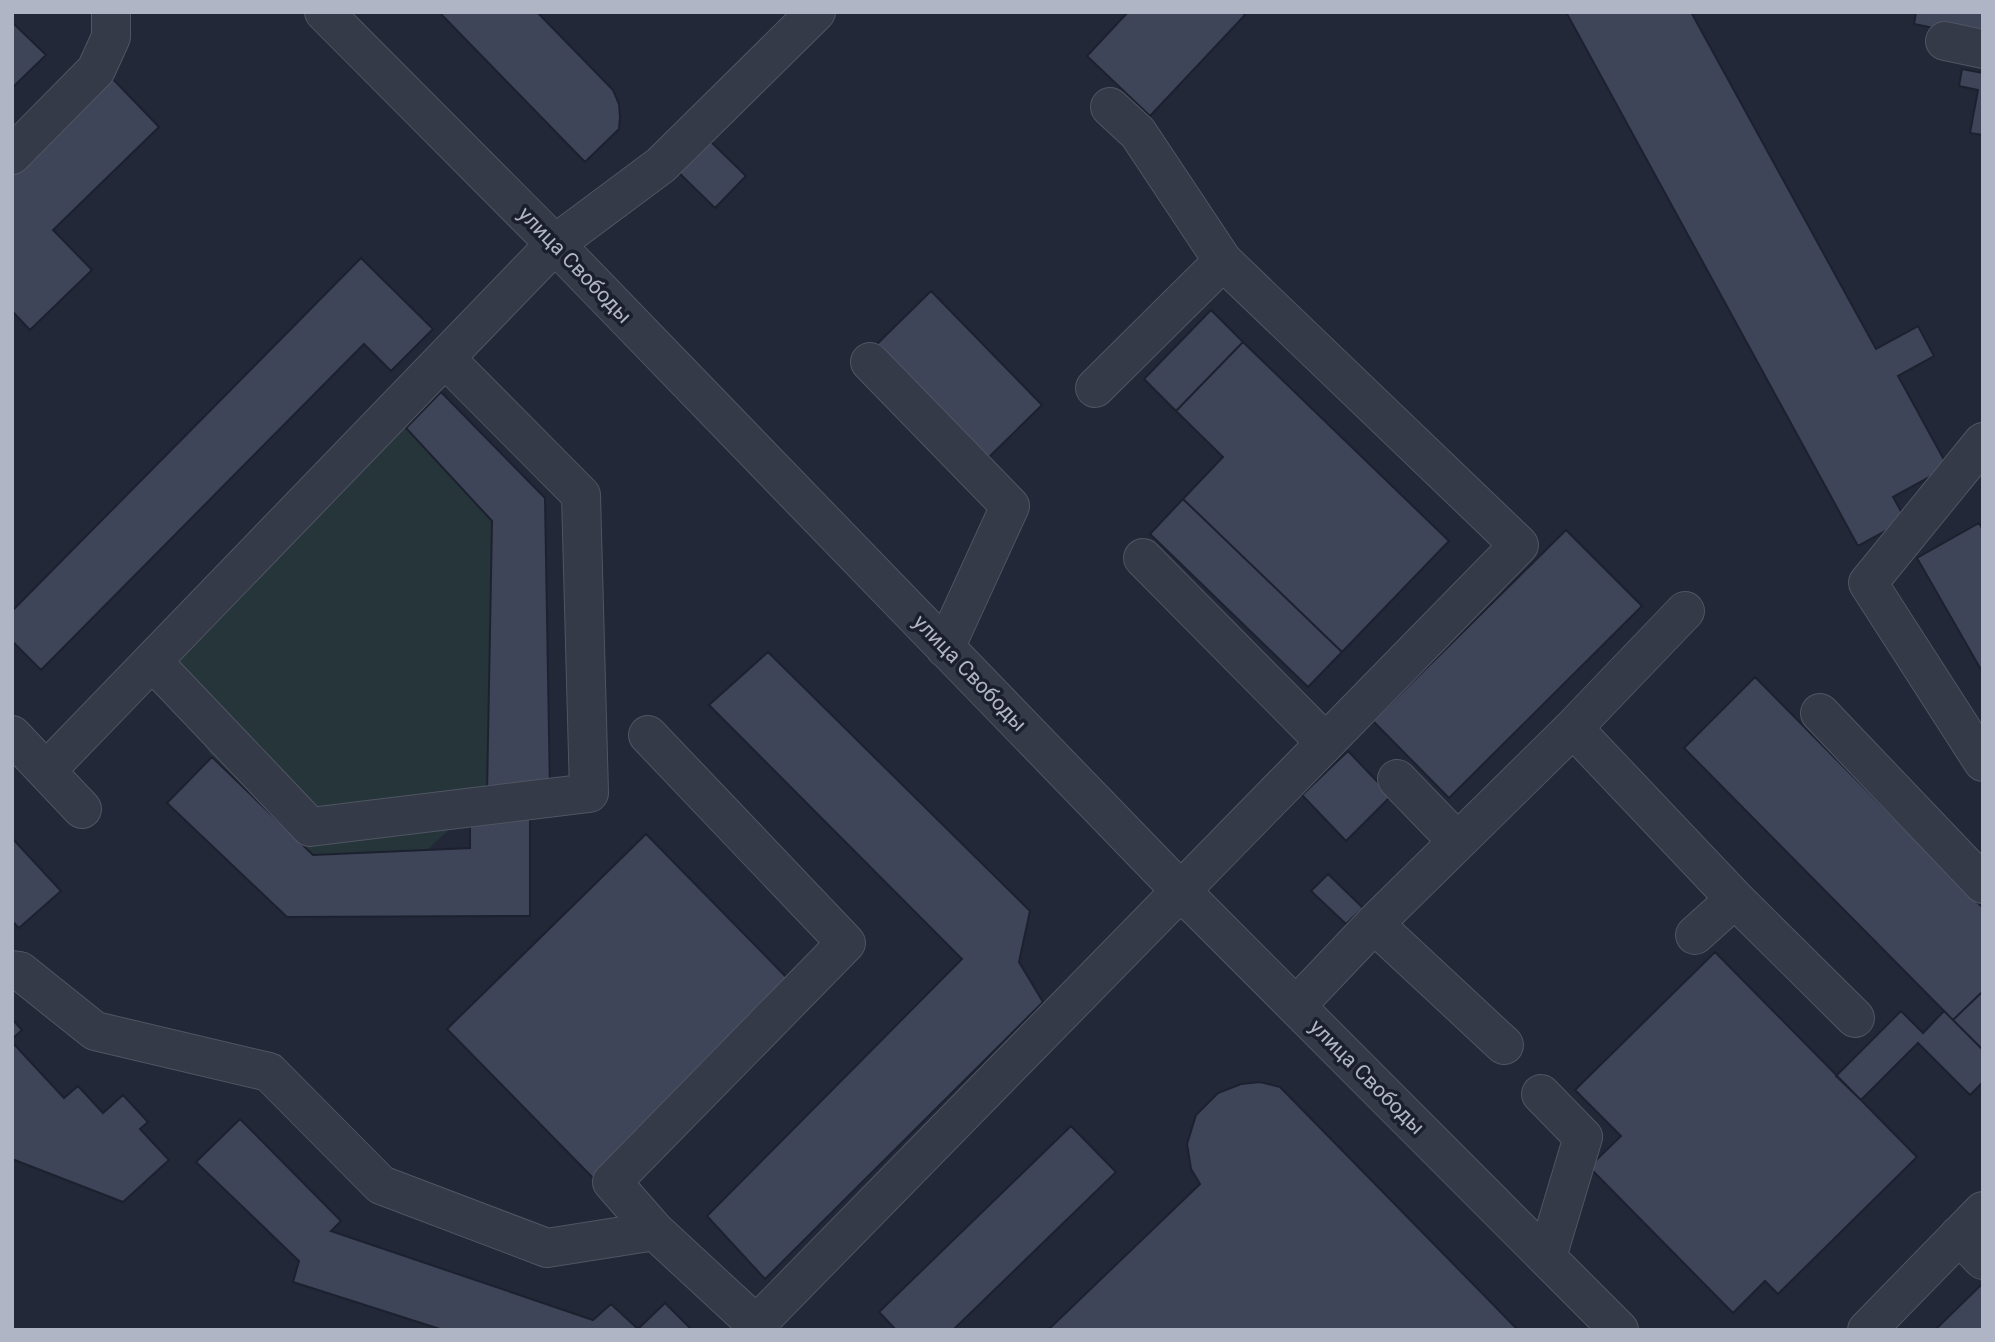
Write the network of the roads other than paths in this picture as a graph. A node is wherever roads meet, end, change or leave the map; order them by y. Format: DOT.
graph roads {
  1 [pos="110,12"];
  2 [pos="324,12"];
  3 [pos="816,12"];
  4 [pos="1945,41"];
  5 [pos="1983,49"];
  6 [pos="1110,107"];
  7 [pos="12,155"];
  8 [pos="555,244"];
  9 [pos="1223,261"];
  10 [pos="445,358"];
  11 [pos="870,362"];
  12 [pos="1095,388"];
  13 [pos="1983,442"];
  14 [pos="1143,558"];
  15 [pos="1685,611"];
  16 [pos="945,648"];
  17 [pos="152,661"];
  18 [pos="1820,713"];
  19 [pos="1573,728"];
  20 [pos="12,735"];
  21 [pos="648,735"];
  22 [pos="1325,742"];
  23 [pos="1983,762"];
  24 [pos="46,771"];
  25 [pos="1397,779"];
  26 [pos="82,809"];
  27 [pos="1457,841"];
  28 [pos="1983,884"];
  29 [pos="1180,890"];
  30 [pos="1735,899"];
  31 [pos="1374,924"];
  32 [pos="1695,935"];
  33 [pos="12,970"];
  34 [pos="1297,1005"];
  35 [pos="1855,1018"];
  36 [pos="1504,1045"];
  37 [pos="1541,1094"];
  38 [pos="655,1231"];
  39 [pos="1975,1235"];
  40 [pos="1547,1257"];
  41 [pos="756,1328"];
  42 [pos="1619,1330"];
  43 [pos="1867,1330"];
  1 -- 7 [label="street"];
  2 -- 8 [label="street, улица Свободы"];
  3 -- 8 [label="street"];
  4 -- 5 [label="street"];
  6 -- 9 [label="street"];
  8 -- 10 [label="street"];
  8 -- 16 [label="street, улица Свободы"];
  9 -- 12 [label="street"];
  9 -- 22 [label="street"];
  10 -- 17 [label="street"];
  10 -- 17 [label="street"];
  11 -- 16 [label="street"];
  13 -- 23 [label="street"];
  14 -- 22 [label="street"];
  15 -- 19 [label="street"];
  16 -- 29 [label="street, улица Свободы"];
  17 -- 24 [label="street"];
  18 -- 28 [label="street"];
  19 -- 27 [label="street"];
  19 -- 30 [label="street"];
  20 -- 24 [label="street"];
  21 -- 38 [label="street"];
  22 -- 29 [label="street"];
  24 -- 26 [label="street"];
  25 -- 27 [label="street"];
  27 -- 31 [label="street"];
  29 -- 34 [label="street, улица Свободы"];
  29 -- 41 [label="street"];
  30 -- 32 [label="street"];
  30 -- 35 [label="street"];
  31 -- 34 [label="street"];
  31 -- 36 [label="street"];
  33 -- 38 [label="street"];
  34 -- 40 [label="street, улица Свободы"];
  37 -- 40 [label="street"];
  38 -- 41 [label="street"];
  39 -- 43 [label="street"];
  40 -- 42 [label="street, улица Свободы"];
}
